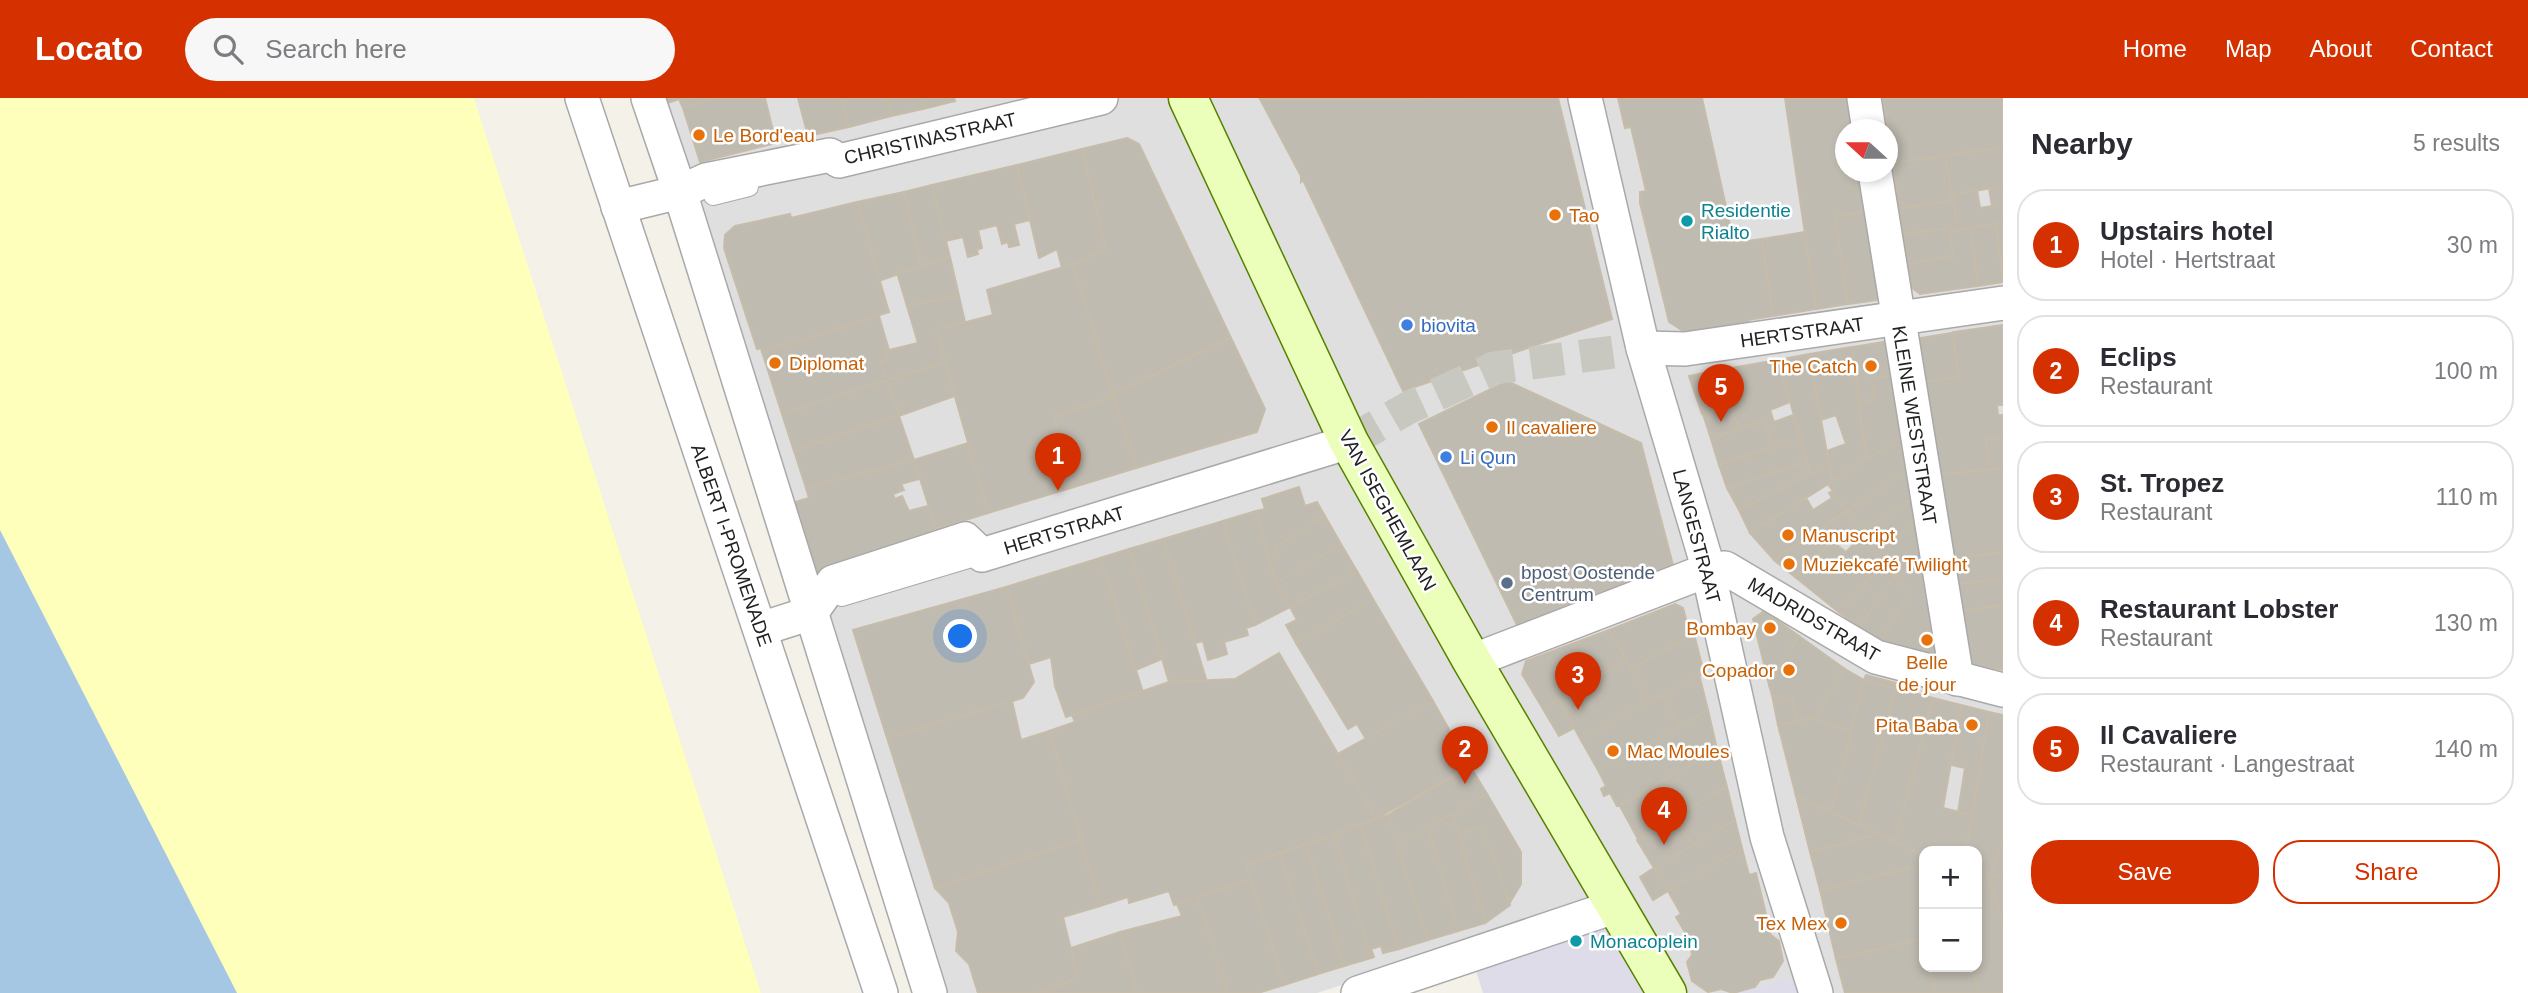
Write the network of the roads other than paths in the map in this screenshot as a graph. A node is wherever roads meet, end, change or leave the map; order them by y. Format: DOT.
graph roads {
  1 [pos="582,98"];
  2 [pos="648,98"];
  3 [pos="1101,98"];
  4 [pos="1188,98"];
  5 [pos="1585,98"];
  6 [pos="1864,98"];
  7 [pos="1867,119"];
  8 [pos="839,161"];
  9 [pos="1877,182"];
  10 [pos="680,192"];
  11 [pos="713,196"];
  12 [pos="618,207"];
  13 [pos="2003,303"];
  14 [pos="1897,317"];
  15 [pos="1643,348"];
  16 [pos="1349,442"];
  17 [pos="982,555"];
  18 [pos="1708,570"];
  19 [pos="842,597"];
  20 [pos="811,613"];
  21 [pos="761,629"];
  22 [pos="1472,661"];
  23 [pos="1957,679"];
  24 [pos="2003,690"];
  25 [pos="1617,906"];
  26 [pos="1812,983"];
  27 [pos="881,993"];
  28 [pos="930,993"];
  29 [pos="1358,993"];
  30 [pos="1667,993"];
  1 -- 12 [label="street, ALBERT I-PROMENADE"];
  2 -- 10 [label="street"];
  3 -- 8 [label="street, CHRISTINASTRAAT"];
  4 -- 16 [label="street, VAN ISEGHEMLAAN"];
  5 -- 15 [label="street, LANGESTRAAT"];
  6 -- 7 [label="street"];
  8 -- 10 [label="street, CHRISTINASTRAAT"];
  8 -- 11 [label="lane"];
  9 -- 14 [label="street, KLEINE WESTSTRAAT"];
  10 -- 12 [label="street, CHRISTINASTRAAT"];
  10 -- 20 [label="street"];
  12 -- 21 [label="street, ALBERT I-PROMENADE"];
  13 -- 14 [label="street, HERTSTRAAT"];
  14 -- 15 [label="street, HERTSTRAAT"];
  14 -- 23 [label="street, KLEINE WESTSTRAAT"];
  15 -- 18 [label="street, LANGESTRAAT"];
  16 -- 17 [label="street, HERTSTRAAT"];
  16 -- 22 [label="street, VAN ISEGHEMLAAN"];
  17 -- 19 [label="lane"];
  17 -- 20 [label="street, HERTSTRAAT"];
  18 -- 22 [label="street"];
  18 -- 23 [label="street, MADRIDSTRAAT"];
  18 -- 26 [label="street, LANGESTRAAT"];
  20 -- 21 [label="street"];
  20 -- 28 [label="street"];
  21 -- 27 [label="street, ALBERT I-PROMENADE"];
  22 -- 25 [label="street, VAN ISEGHEMLAAN"];
  23 -- 24 [label="street, MADRIDSTRAAT"];
  25 -- 29 [label="street"];
  25 -- 30 [label="street"];
}
